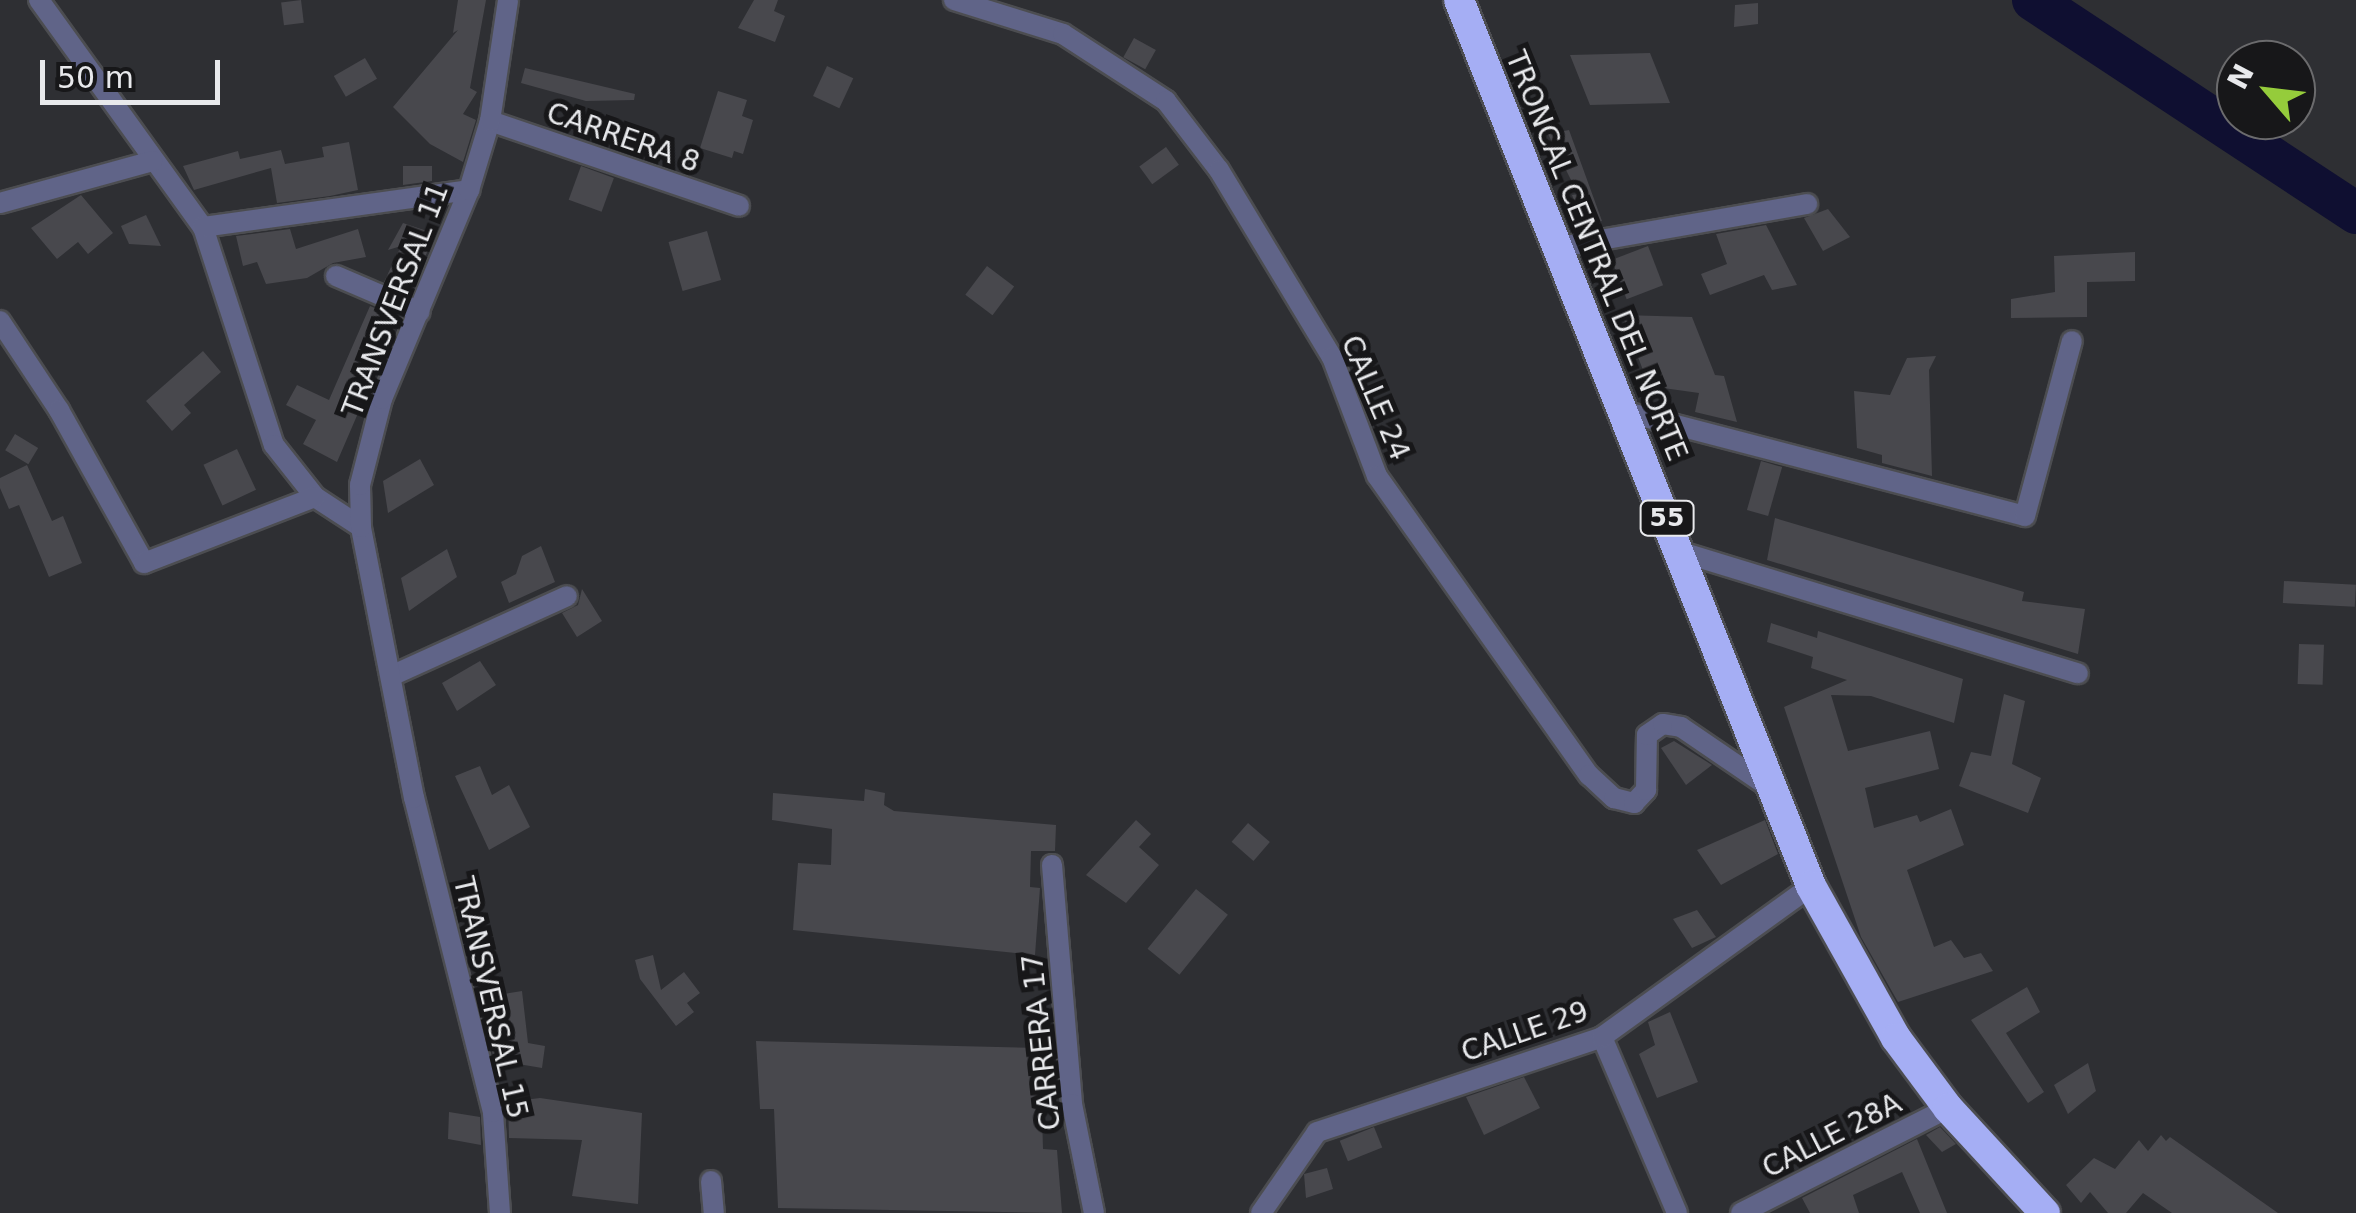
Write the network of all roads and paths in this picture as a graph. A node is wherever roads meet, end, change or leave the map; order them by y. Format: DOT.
graph roads {
  1 [pos="39,0"];
  2 [pos="508,0"];
  3 [pos="954,0"];
  4 [pos="1460,0"];
  5 [pos="490,122"];
  6 [pos="152,161"];
  7 [pos="469,190"];
  8 [pos="0,203"];
  9 [pos="1807,204"];
  10 [pos="739,206"];
  11 [pos="202,227"];
  12 [pos="1555,248"];
  13 [pos="336,276"];
  14 [pos="420,312"];
  15 [pos="0,321"];
  16 [pos="2072,341"];
  17 [pos="1622,411"];
  18 [pos="315,497"];
  19 [pos="362,527"];
  20 [pos="1681,552"];
  21 [pos="567,596"];
  22 [pos="2078,673"];
  23 [pos="391,676"];
  24 [pos="1774,790"];
  25 [pos="414,798"];
  26 [pos="1052,865"];
  27 [pos="1811,886"];
  28 [pos="1602,1037"];
  29 [pos="1948,1108"];
  30 [pos="712,1181"];
  31 [pos="500,1213"];
  32 [pos="714,1213"];
  33 [pos="1094,1213"];
  34 [pos="1261,1213"];
  35 [pos="1676,1213"];
  36 [pos="1742,1213"];
  37 [pos="2045,1213"];
  1 -- 6 [label="street"];
  2 -- 5 [label="street, TRANSVERSAL 11"];
  3 -- 24 [label="street, CALLE 24"];
  4 -- 12 [label="highway, TRONCAL CENTRAL DEL NORTE / 55"];
  5 -- 7 [label="street, TRANSVERSAL 11"];
  5 -- 10 [label="street, CARRERA 8"];
  6 -- 8 [label="street"];
  6 -- 11 [label="street"];
  7 -- 11 [label="street"];
  7 -- 14 [label="street, TRANSVERSAL 11"];
  9 -- 12 [label="street"];
  11 -- 18 [label="street"];
  12 -- 17 [label="highway, TRONCAL CENTRAL DEL NORTE / 55"];
  13 -- 14 [label="street"];
  14 -- 19 [label="street, TRANSVERSAL 11"];
  15 -- 18 [label="street"];
  16 -- 17 [label="street"];
  17 -- 20 [label="highway, TRONCAL CENTRAL DEL NORTE / 55"];
  18 -- 19 [label="street"];
  19 -- 23 [label="street, TRANSVERSAL 11"];
  20 -- 22 [label="street"];
  20 -- 24 [label="highway, TRONCAL CENTRAL DEL NORTE / 55"];
  21 -- 23 [label="street"];
  23 -- 25 [label="street, TRANSVERSAL 11"];
  24 -- 27 [label="highway, TRONCAL CENTRAL DEL NORTE / 55"];
  25 -- 31 [label="street, TRANSVERSAL 15"];
  26 -- 33 [label="street, CARRERA 17"];
  27 -- 28 [label="street, CALLE 29"];
  27 -- 29 [label="highway, TRONCAL CENTRAL DEL NORTE / 55"];
  28 -- 34 [label="street, CALLE 29"];
  28 -- 35 [label="street"];
  29 -- 36 [label="street, CALLE 28A"];
  29 -- 37 [label="highway, TRONCAL CENTRAL DEL NORTE / 55"];
  30 -- 32 [label="street"];
}
